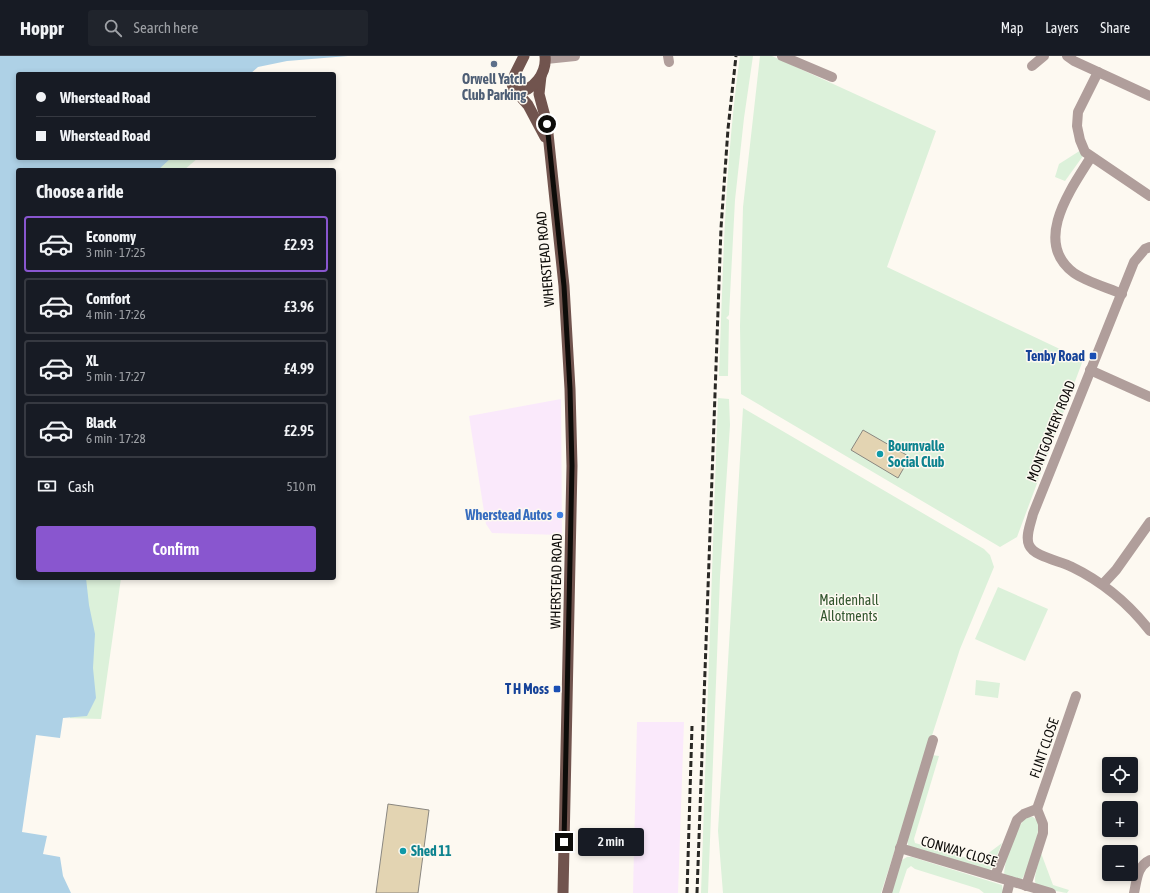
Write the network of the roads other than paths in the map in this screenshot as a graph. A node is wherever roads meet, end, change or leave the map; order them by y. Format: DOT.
graph roads {
  1 [pos="524,56"];
  2 [pos="575,56"];
  3 [pos="782,56"];
  4 [pos="1044,56"];
  5 [pos="1067,56"];
  6 [pos="545,57"];
  7 [pos="1032,66"];
  8 [pos="1098,72"];
  9 [pos="541,76"];
  10 [pos="832,77"];
  11 [pos="516,92"];
  12 [pos="1150,96"];
  13 [pos="550,151"];
  14 [pos="1091,157"];
  15 [pos="1150,196"];
  16 [pos="1150,247"];
  17 [pos="1122,294"];
  18 [pos="1090,370"];
  19 [pos="1150,397"];
  20 [pos="1150,522"];
  21 [pos="1103,584"];
  22 [pos="1150,631"];
  23 [pos="1076,696"];
  24 [pos="933,740"];
  25 [pos="1038,809"];
  26 [pos="900,848"];
  27 [pos="1150,860"];
  28 [pos="995,876"];
  29 [pos="1010,881"];
  30 [pos="1026,886"];
  31 [pos="563,893"];
  32 [pos="887,893"];
  33 [pos="1007,893"];
  34 [pos="1051,893"];
  35 [pos="1134,893"];
  1 -- 11 [label="main road"];
  2 -- 6 [label="street"];
  3 -- 10 [label="street"];
  4 -- 7 [label="street"];
  5 -- 8 [label="street"];
  6 -- 9 [label="main road, WHERSTEAD ROAD"];
  8 -- 12 [label="street"];
  8 -- 14 [label="street"];
  9 -- 11 [label="main road"];
  9 -- 13 [label="main road, WHERSTEAD ROAD"];
  11 -- 13 [label="main road, WHERSTEAD ROAD"];
  13 -- 31 [label="main road, WHERSTEAD ROAD"];
  14 -- 15 [label="street"];
  14 -- 17 [label="street"];
  16 -- 17 [label="street, MONTGOMERY ROAD"];
  17 -- 18 [label="street, MONTGOMERY ROAD"];
  18 -- 19 [label="street"];
  18 -- 21 [label="street, MONTGOMERY ROAD"];
  20 -- 21 [label="street"];
  21 -- 22 [label="street"];
  23 -- 25 [label="street, FLINT CLOSE"];
  24 -- 26 [label="street, CONWAY CLOSE"];
  25 -- 28 [label="street"];
  25 -- 30 [label="street"];
  26 -- 28 [label="street, CONWAY CLOSE"];
  26 -- 32 [label="street, CONWAY CLOSE"];
  27 -- 35 [label="street"];
  28 -- 29 [label="street, CONWAY CLOSE"];
  29 -- 30 [label="street, CONWAY CLOSE"];
  29 -- 33 [label="street, CONWAY CLOSE"];
  30 -- 34 [label="street, CONWAY CLOSE"];
}
